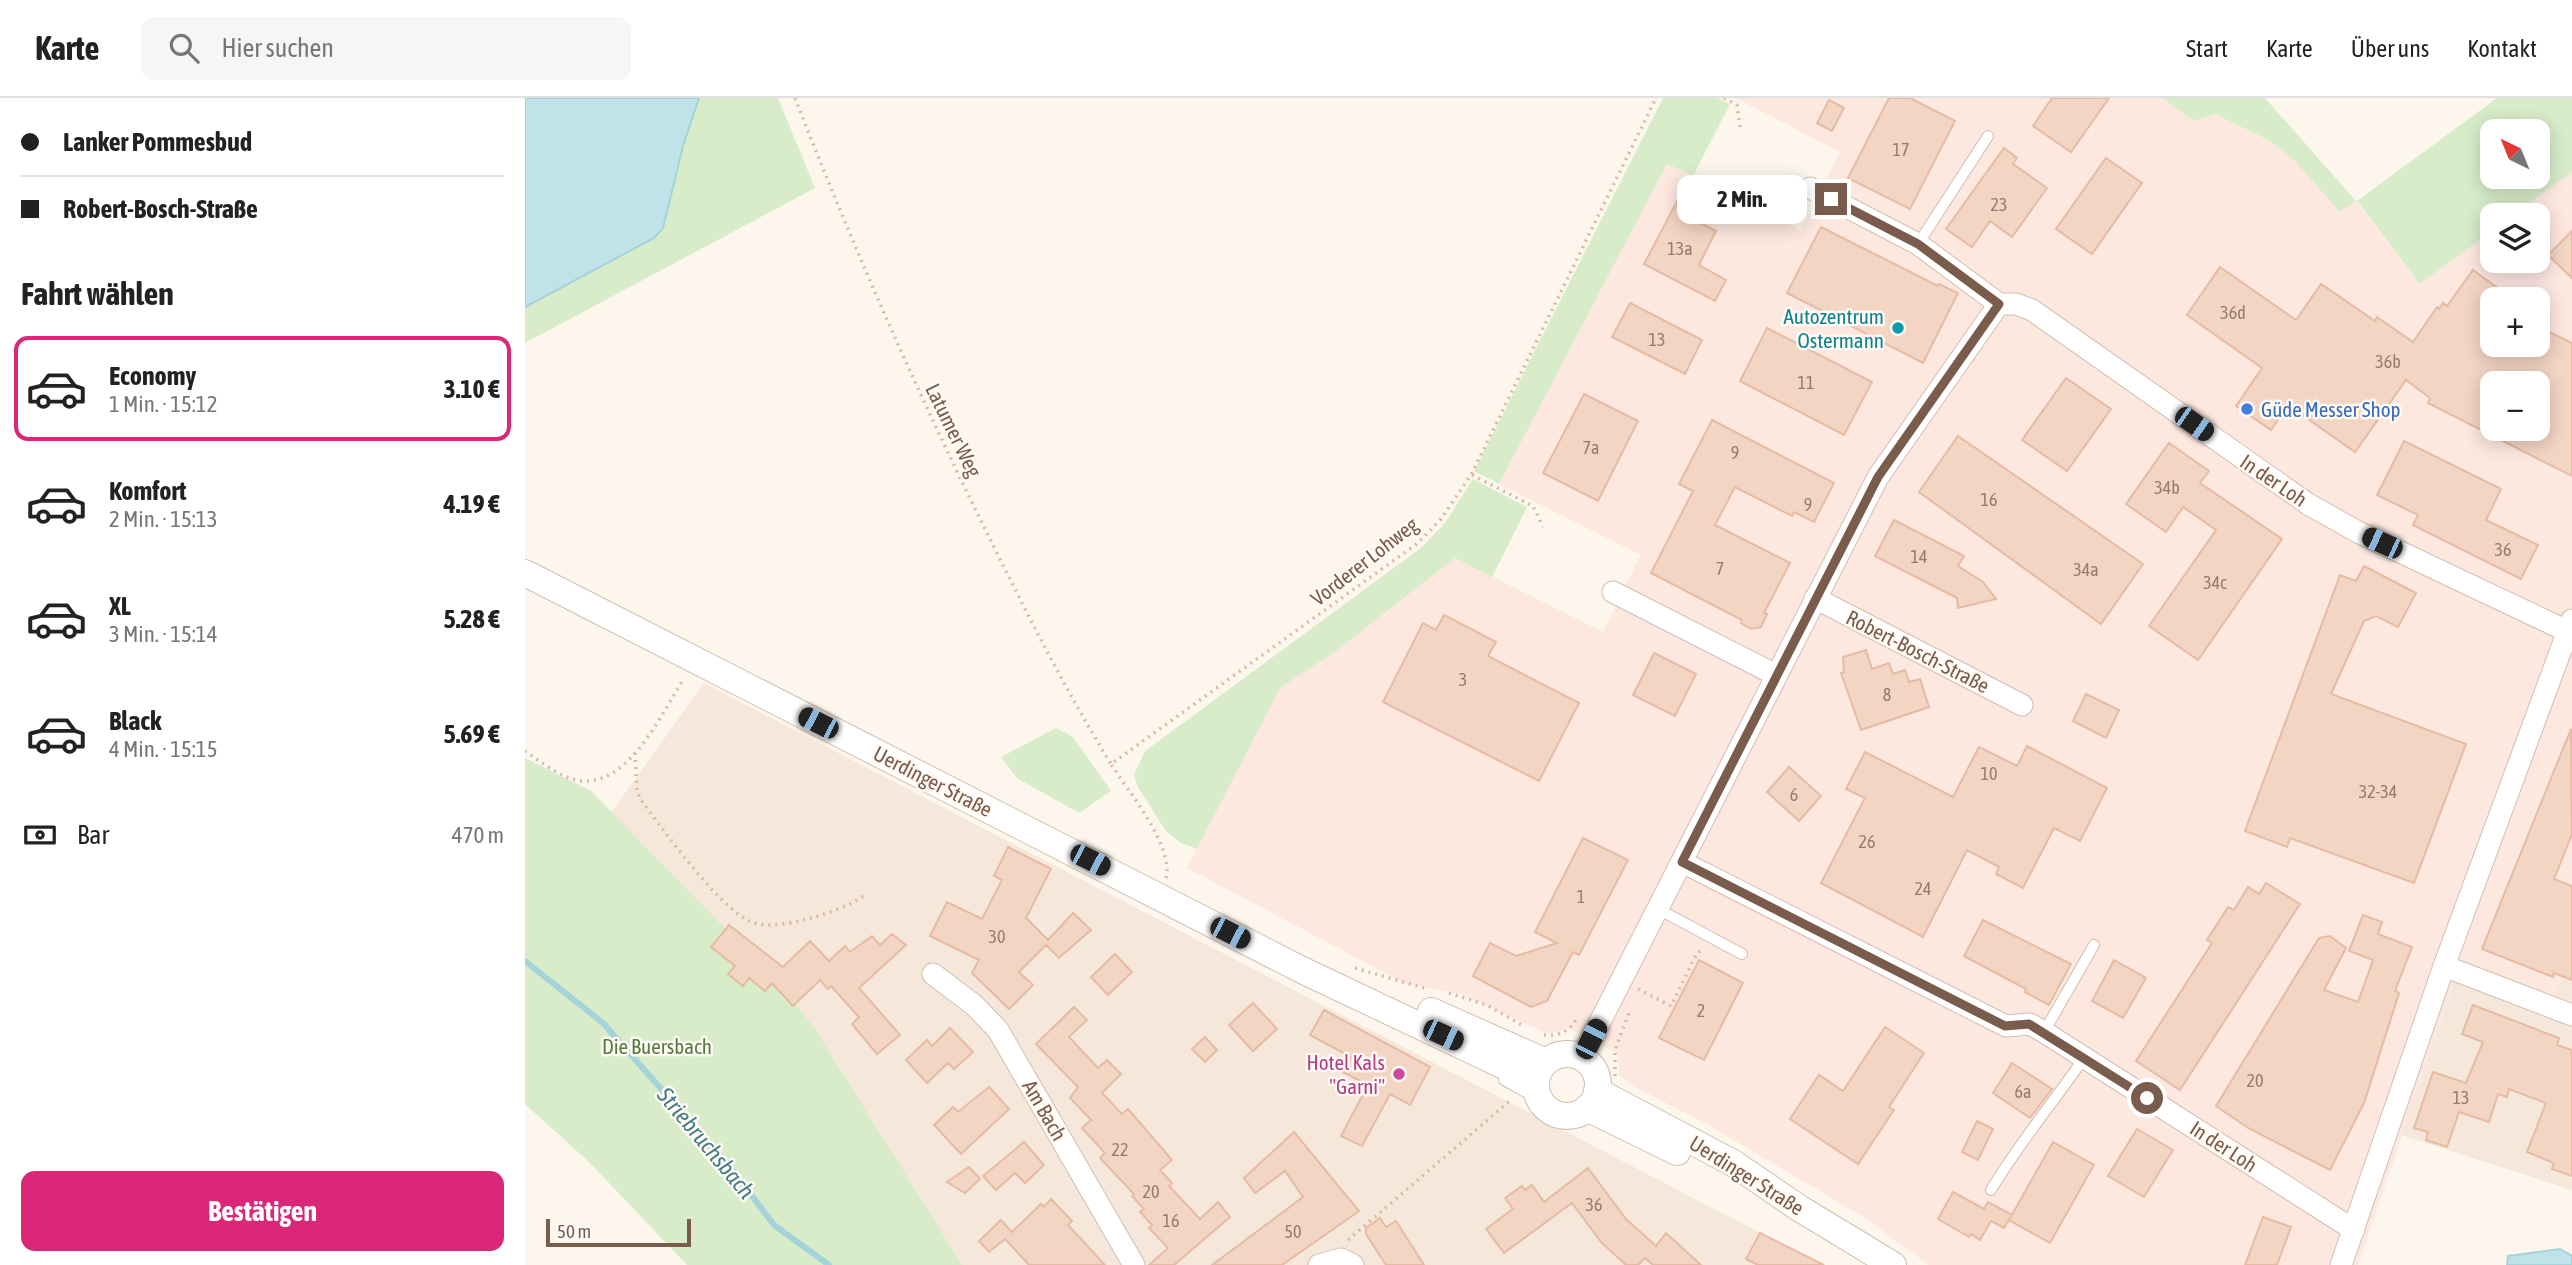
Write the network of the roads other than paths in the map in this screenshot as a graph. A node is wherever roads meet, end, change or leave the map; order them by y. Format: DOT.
graph roads {
  1 [pos="1988,136"];
  2 [pos="1810,188"];
  3 [pos="1780,202"];
  4 [pos="1918,244"];
  5 [pos="1999,304"];
  6 [pos="525,573"];
  7 [pos="1613,592"];
  8 [pos="1815,598"];
  9 [pos="2570,625"];
  10 [pos="1776,675"];
  11 [pos="2022,705"];
  12 [pos="1678,869"];
  13 [pos="1658,909"];
  14 [pos="2094,945"];
  15 [pos="1741,954"];
  16 [pos="2444,966"];
  17 [pos="933,974"];
  18 [pos="1343,976"];
  19 [pos="2572,1014"];
  20 [pos="2044,1032"];
  21 [pos="1581,1057"];
  22 [pos="2084,1058"];
  23 [pos="1535,1083"];
  24 [pos="1592,1100"];
  25 [pos="1991,1190"];
  26 [pos="2354,1230"];
  27 [pos="1134,1265"];
  28 [pos="1319,1265"];
  29 [pos="1353,1265"];
  30 [pos="1859,1265"];
  31 [pos="1893,1265"];
  32 [pos="2341,1265"];
  1 -- 4 [label="lane"];
  2 -- 3 [label="lane"];
  2 -- 4 [label="street"];
  4 -- 5 [label="street"];
  5 -- 8 [label="street"];
  5 -- 9 [label="street, In der Loh"];
  6 -- 18 [label="street, Uerdinger Straße"];
  7 -- 10 [label="street"];
  8 -- 10 [label="street"];
  8 -- 11 [label="street, Robert-Bosch-Straße"];
  9 -- 16 [label="street, In der Loh"];
  10 -- 12 [label="street"];
  12 -- 13 [label="street"];
  12 -- 20 [label="street, In der Loh"];
  13 -- 15 [label="lane"];
  13 -- 21 [label="street"];
  14 -- 20 [label="lane"];
  16 -- 19 [label="street"];
  16 -- 26 [label="street, In der Loh"];
  17 -- 27 [label="street, Am Bach"];
  18 -- 23 [label="street, Uerdinger Straße"];
  18 -- 23 [label="street, Uerdinger Straße"];
  20 -- 22 [label="street, In der Loh"];
  21 -- 23 [label="street"];
  21 -- 24 [label="street"];
  22 -- 25 [label="lane"];
  22 -- 26 [label="street, In der Loh"];
  23 -- 24 [label="street, Uerdinger Straße"];
  24 -- 30 [label="street, Uerdinger Straße"];
  24 -- 31 [label="street, Uerdinger Straße"];
  26 -- 32 [label="street, In der Loh"];
  28 -- 29 [label="street"];
}
